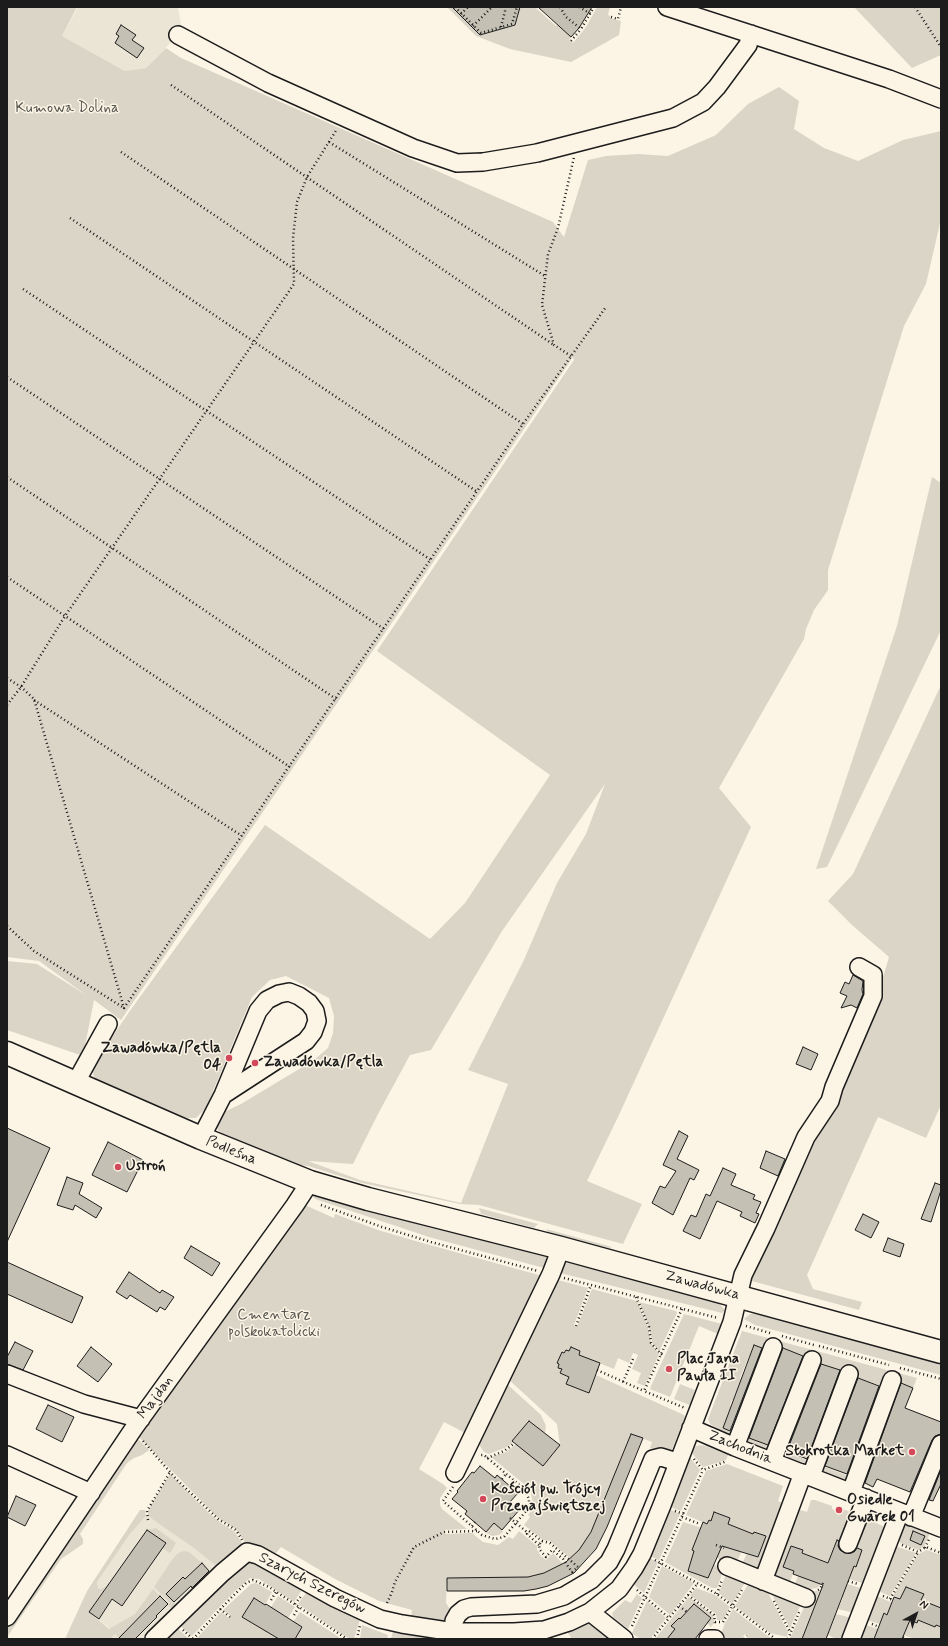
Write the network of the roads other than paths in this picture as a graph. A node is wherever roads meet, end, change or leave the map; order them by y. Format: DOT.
graph roads {
  1 [pos="667,7"];
  2 [pos="751,34"];
  3 [pos="178,35"];
  4 [pos="941,99"];
  5 [pos="860,967"];
  6 [pos="108,1024"];
  7 [pos="7,1053"];
  8 [pos="76,1082"];
  9 [pos="223,1094"];
  10 [pos="201,1138"];
  11 [pos="310,1182"];
  12 [pos="463,1223"];
  13 [pos="561,1248"];
  14 [pos="739,1296"];
  15 [pos="775,1339"];
  16 [pos="941,1352"];
  17 [pos="812,1360"];
  18 [pos="7,1374"];
  19 [pos="849,1374"];
  20 [pos="892,1380"];
  21 [pos="137,1425"];
  22 [pos="691,1428"];
  23 [pos="941,1444"];
  24 [pos="731,1454"];
  25 [pos="7,1455"];
  26 [pos="683,1458"];
  27 [pos="772,1461"];
  28 [pos="807,1475"];
  29 [pos="456,1478"];
  30 [pos="91,1493"];
  31 [pos="858,1495"];
  32 [pos="905,1514"];
  33 [pos="935,1534"];
  34 [pos="848,1544"];
  35 [pos="727,1566"];
  36 [pos="757,1578"];
  37 [pos="13,1596"];
  38 [pos="806,1598"];
  39 [pos="590,1612"];
  40 [pos="7,1617"];
  41 [pos="545,1635"];
  42 [pos="453,1636"];
  43 [pos="626,1636"];
  44 [pos="154,1639"];
  45 [pos="708,1639"];
  46 [pos="715,1639"];
  47 [pos="851,1639"];
  1 -- 2 [label="street"];
  2 -- 3 [label="street"];
  2 -- 4 [label="street"];
  5 -- 14 [label="street, Szarych Szeregów"];
  6 -- 8 [label="street"];
  7 -- 8 [label="main road, Podleśna"];
  8 -- 10 [label="main road, Podleśna"];
  9 -- 9 [label="street"];
  9 -- 10 [label="street"];
  10 -- 11 [label="main road, Podleśna"];
  11 -- 12 [label="main road, Podleśna"];
  11 -- 21 [label="street, Majdan"];
  12 -- 13 [label="main road, Zawadówka"];
  13 -- 14 [label="main road, Zawadówka"];
  13 -- 29 [label="street"];
  14 -- 16 [label="main road, Zawadówka"];
  14 -- 22 [label="street, Szarych Szeregów"];
  15 -- 24 [label="street"];
  17 -- 27 [label="street"];
  18 -- 21 [label="street"];
  19 -- 28 [label="street"];
  20 -- 31 [label="street"];
  21 -- 30 [label="street, Majdan"];
  22 -- 24 [label="street, Zachodnia"];
  22 -- 26 [label="street, Szarych Szeregów"];
  23 -- 32 [label="street"];
  24 -- 27 [label="street, Zachodnia"];
  25 -- 30 [label="street"];
  26 -- 39 [label="street, Szarych Szeregów"];
  26 -- 42 [label="street"];
  27 -- 28 [label="street, Zachodnia"];
  28 -- 31 [label="street, Zachodnia"];
  28 -- 36 [label="street"];
  30 -- 37 [label="street, Majdan"];
  31 -- 32 [label="street, Zachodnia"];
  31 -- 34 [label="street"];
  32 -- 33 [label="street, Zachodnia"];
  32 -- 47 [label="street"];
  35 -- 36 [label="street"];
  36 -- 38 [label="street"];
  37 -- 40 [label="street, Majdan"];
  39 -- 41 [label="street, Szarych Szeregów"];
  39 -- 43 [label="street"];
  41 -- 42 [label="street, Szarych Szeregów"];
  42 -- 44 [label="street, Szarych Szeregów"];
  45 -- 46 [label="street"];
}
